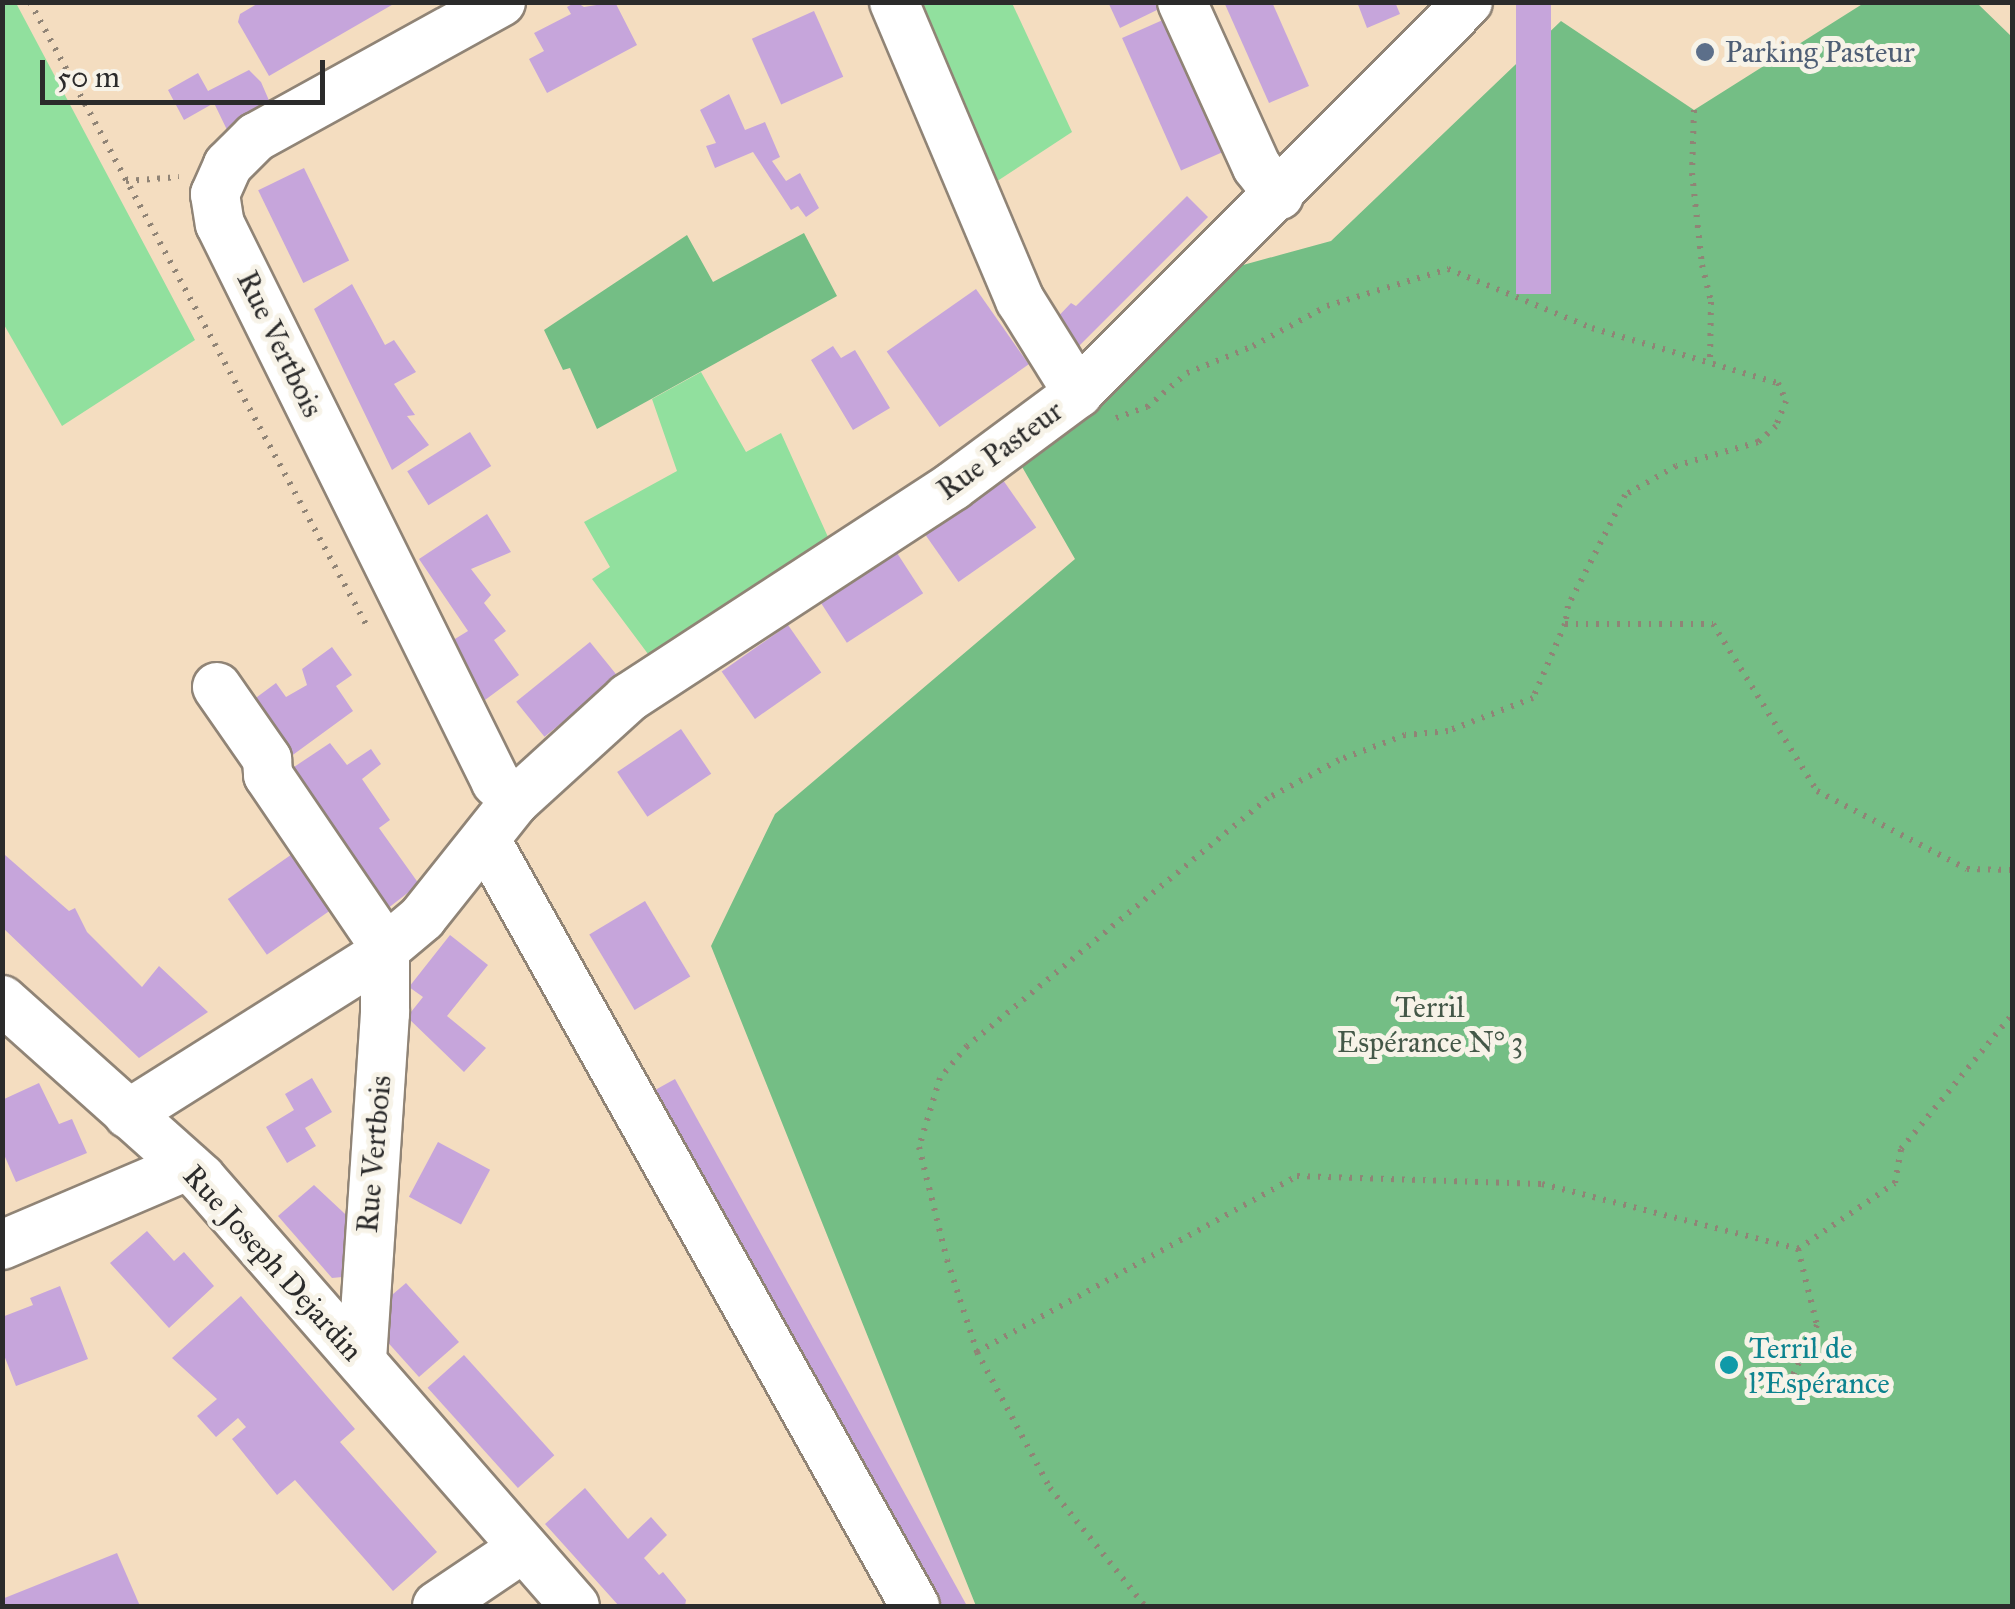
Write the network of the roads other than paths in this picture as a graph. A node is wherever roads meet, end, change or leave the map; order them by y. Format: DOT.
graph roads {
  1 [pos="501,2"];
  2 [pos="894,2"];
  3 [pos="1182,2"];
  4 [pos="1468,2"];
  5 [pos="1279,195"];
  6 [pos="1078,393"];
  7 [pos="217,686"];
  8 [pos="515,800"];
  9 [pos="486,840"];
  10 [pos="385,947"];
  11 [pos="2,1000"];
  12 [pos="128,1114"];
  13 [pos="187,1166"];
  14 [pos="2,1246"];
  15 [pos="362,1362"];
  16 [pos="523,1548"];
  17 [pos="437,1606"];
  18 [pos="575,1606"];
  19 [pos="916,1606"];
  1 -- 8 [label="street, Rue Vertbois"];
  2 -- 6 [label="street"];
  3 -- 5 [label="street"];
  4 -- 5 [label="street, Rue Pasteur"];
  5 -- 6 [label="street, Rue Pasteur"];
  6 -- 8 [label="street, Rue Pasteur"];
  7 -- 10 [label="street"];
  8 -- 9 [label="street, Rue Pasteur"];
  9 -- 10 [label="street"];
  9 -- 19 [label="street"];
  10 -- 12 [label="street"];
  10 -- 15 [label="street, Rue Vertbois"];
  11 -- 12 [label="street, Rue Joseph Dejardin"];
  12 -- 13 [label="street, Rue Joseph Dejardin"];
  13 -- 14 [label="street"];
  13 -- 15 [label="street, Rue Joseph Dejardin"];
  15 -- 16 [label="street, Rue Joseph Dejardin"];
  16 -- 17 [label="street"];
  16 -- 18 [label="street, Rue Joseph Dejardin"];
}
